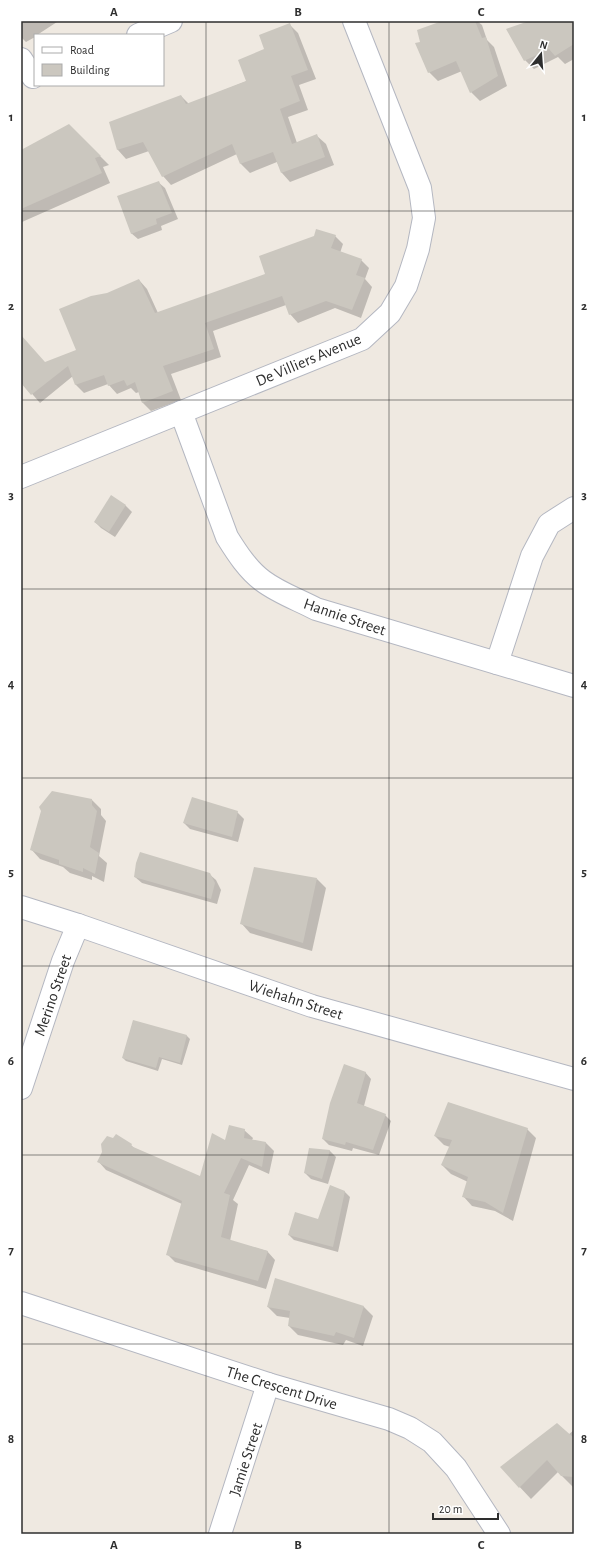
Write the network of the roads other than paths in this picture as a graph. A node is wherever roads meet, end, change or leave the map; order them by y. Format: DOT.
graph roads {
  1 [pos="171,21"];
  2 [pos="354,21"];
  3 [pos="140,34"];
  4 [pos="21,59"];
  5 [pos="30,79"];
  6 [pos="182,412"];
  7 [pos="21,477"];
  8 [pos="574,508"];
  9 [pos="497,663"];
  10 [pos="574,686"];
  11 [pos="21,907"];
  12 [pos="78,925"];
  13 [pos="574,1079"];
  14 [pos="21,1088"];
  15 [pos="21,1303"];
  16 [pos="268,1384"];
  17 [pos="220,1534"];
  18 [pos="499,1534"];
  1 -- 3 [label="street"];
  2 -- 6 [label="street, De Villiers Avenue"];
  4 -- 5 [label="street"];
  6 -- 7 [label="street, De Villiers Avenue"];
  6 -- 9 [label="street, Hannie Street"];
  8 -- 9 [label="street"];
  9 -- 10 [label="street, Hannie Street"];
  11 -- 12 [label="street, Wiehahn Street"];
  12 -- 13 [label="street, Wiehahn Street"];
  12 -- 14 [label="street, Merino Street"];
  15 -- 16 [label="street, The Crescent Drive"];
  16 -- 17 [label="street, Jamie Street"];
  16 -- 18 [label="street, The Crescent Drive"];
}
